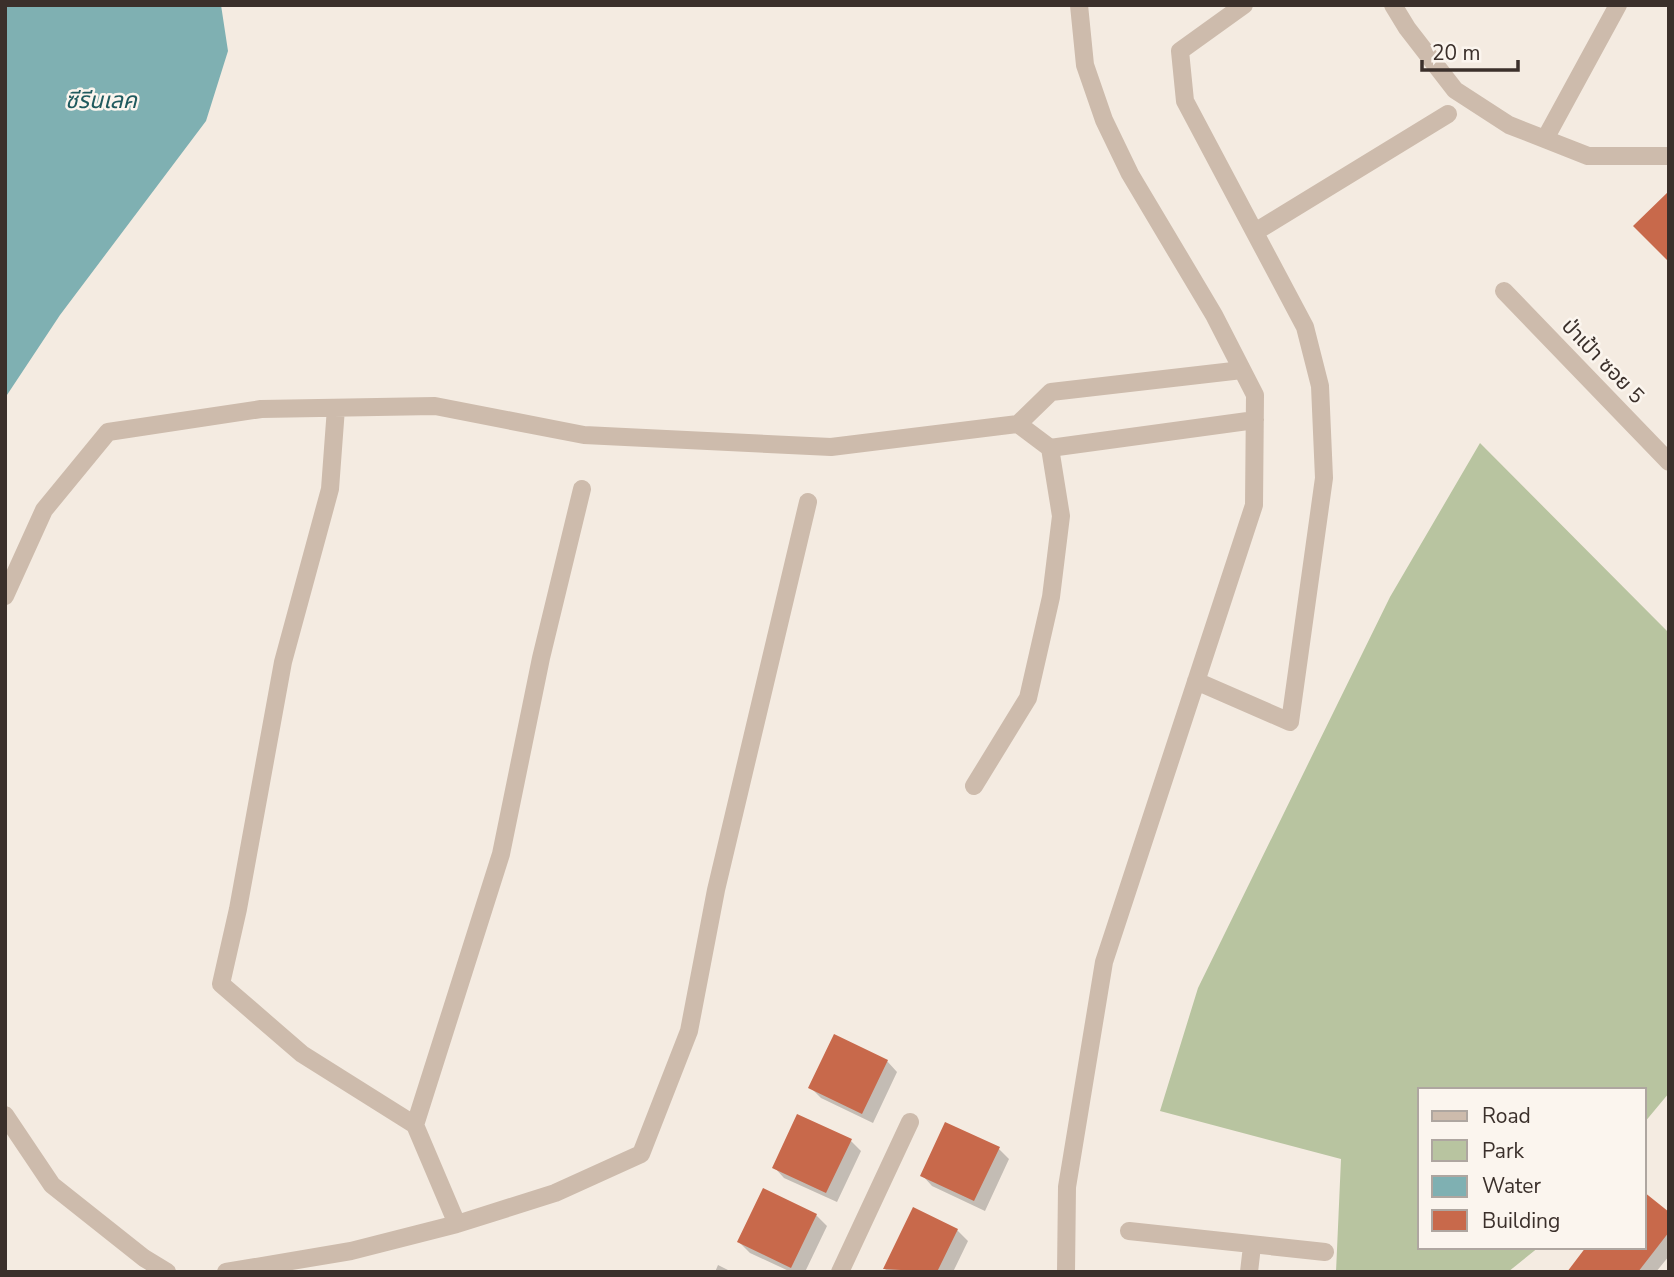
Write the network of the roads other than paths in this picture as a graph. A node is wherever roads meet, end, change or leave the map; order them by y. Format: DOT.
graph roads {
  1 [pos="1079,5"];
  2 [pos="1244,5"];
  3 [pos="1393,5"];
  4 [pos="1618,5"];
  5 [pos="1448,114"];
  6 [pos="1545,139"];
  7 [pos="1669,156"];
  8 [pos="1255,232"];
  9 [pos="1504,291"];
  10 [pos="1242,370"];
  11 [pos="336,408"];
  12 [pos="1255,420"];
  13 [pos="1018,424"];
  14 [pos="1050,447"];
  15 [pos="1669,462"];
  16 [pos="582,489"];
  17 [pos="808,502"];
  18 [pos="5,596"];
  19 [pos="1196,681"];
  20 [pos="974,786"];
  21 [pos="5,1115"];
  22 [pos="910,1122"];
  23 [pos="415,1125"];
  24 [pos="457,1224"];
  25 [pos="1129,1231"];
  26 [pos="1252,1246"];
  27 [pos="1325,1252"];
  28 [pos="167,1272"];
  29 [pos="226,1272"];
  30 [pos="840,1272"];
  31 [pos="1066,1272"];
  32 [pos="1249,1272"];
  1 -- 10 [label="street"];
  2 -- 8 [label="street"];
  3 -- 6 [label="street"];
  4 -- 6 [label="street"];
  5 -- 8 [label="street"];
  6 -- 7 [label="street"];
  8 -- 19 [label="street"];
  9 -- 15 [label="street, ป่าเป้า ซอย 5"];
  10 -- 12 [label="street"];
  10 -- 13 [label="street"];
  11 -- 13 [label="street"];
  11 -- 18 [label="street"];
  11 -- 23 [label="street"];
  12 -- 14 [label="street"];
  12 -- 19 [label="street"];
  13 -- 14 [label="street"];
  14 -- 20 [label="street"];
  16 -- 23 [label="street"];
  17 -- 24 [label="street"];
  19 -- 31 [label="street"];
  21 -- 28 [label="street"];
  22 -- 30 [label="street"];
  23 -- 24 [label="street"];
  24 -- 29 [label="street"];
  25 -- 26 [label="street"];
  26 -- 27 [label="street"];
  26 -- 32 [label="street"];
}
